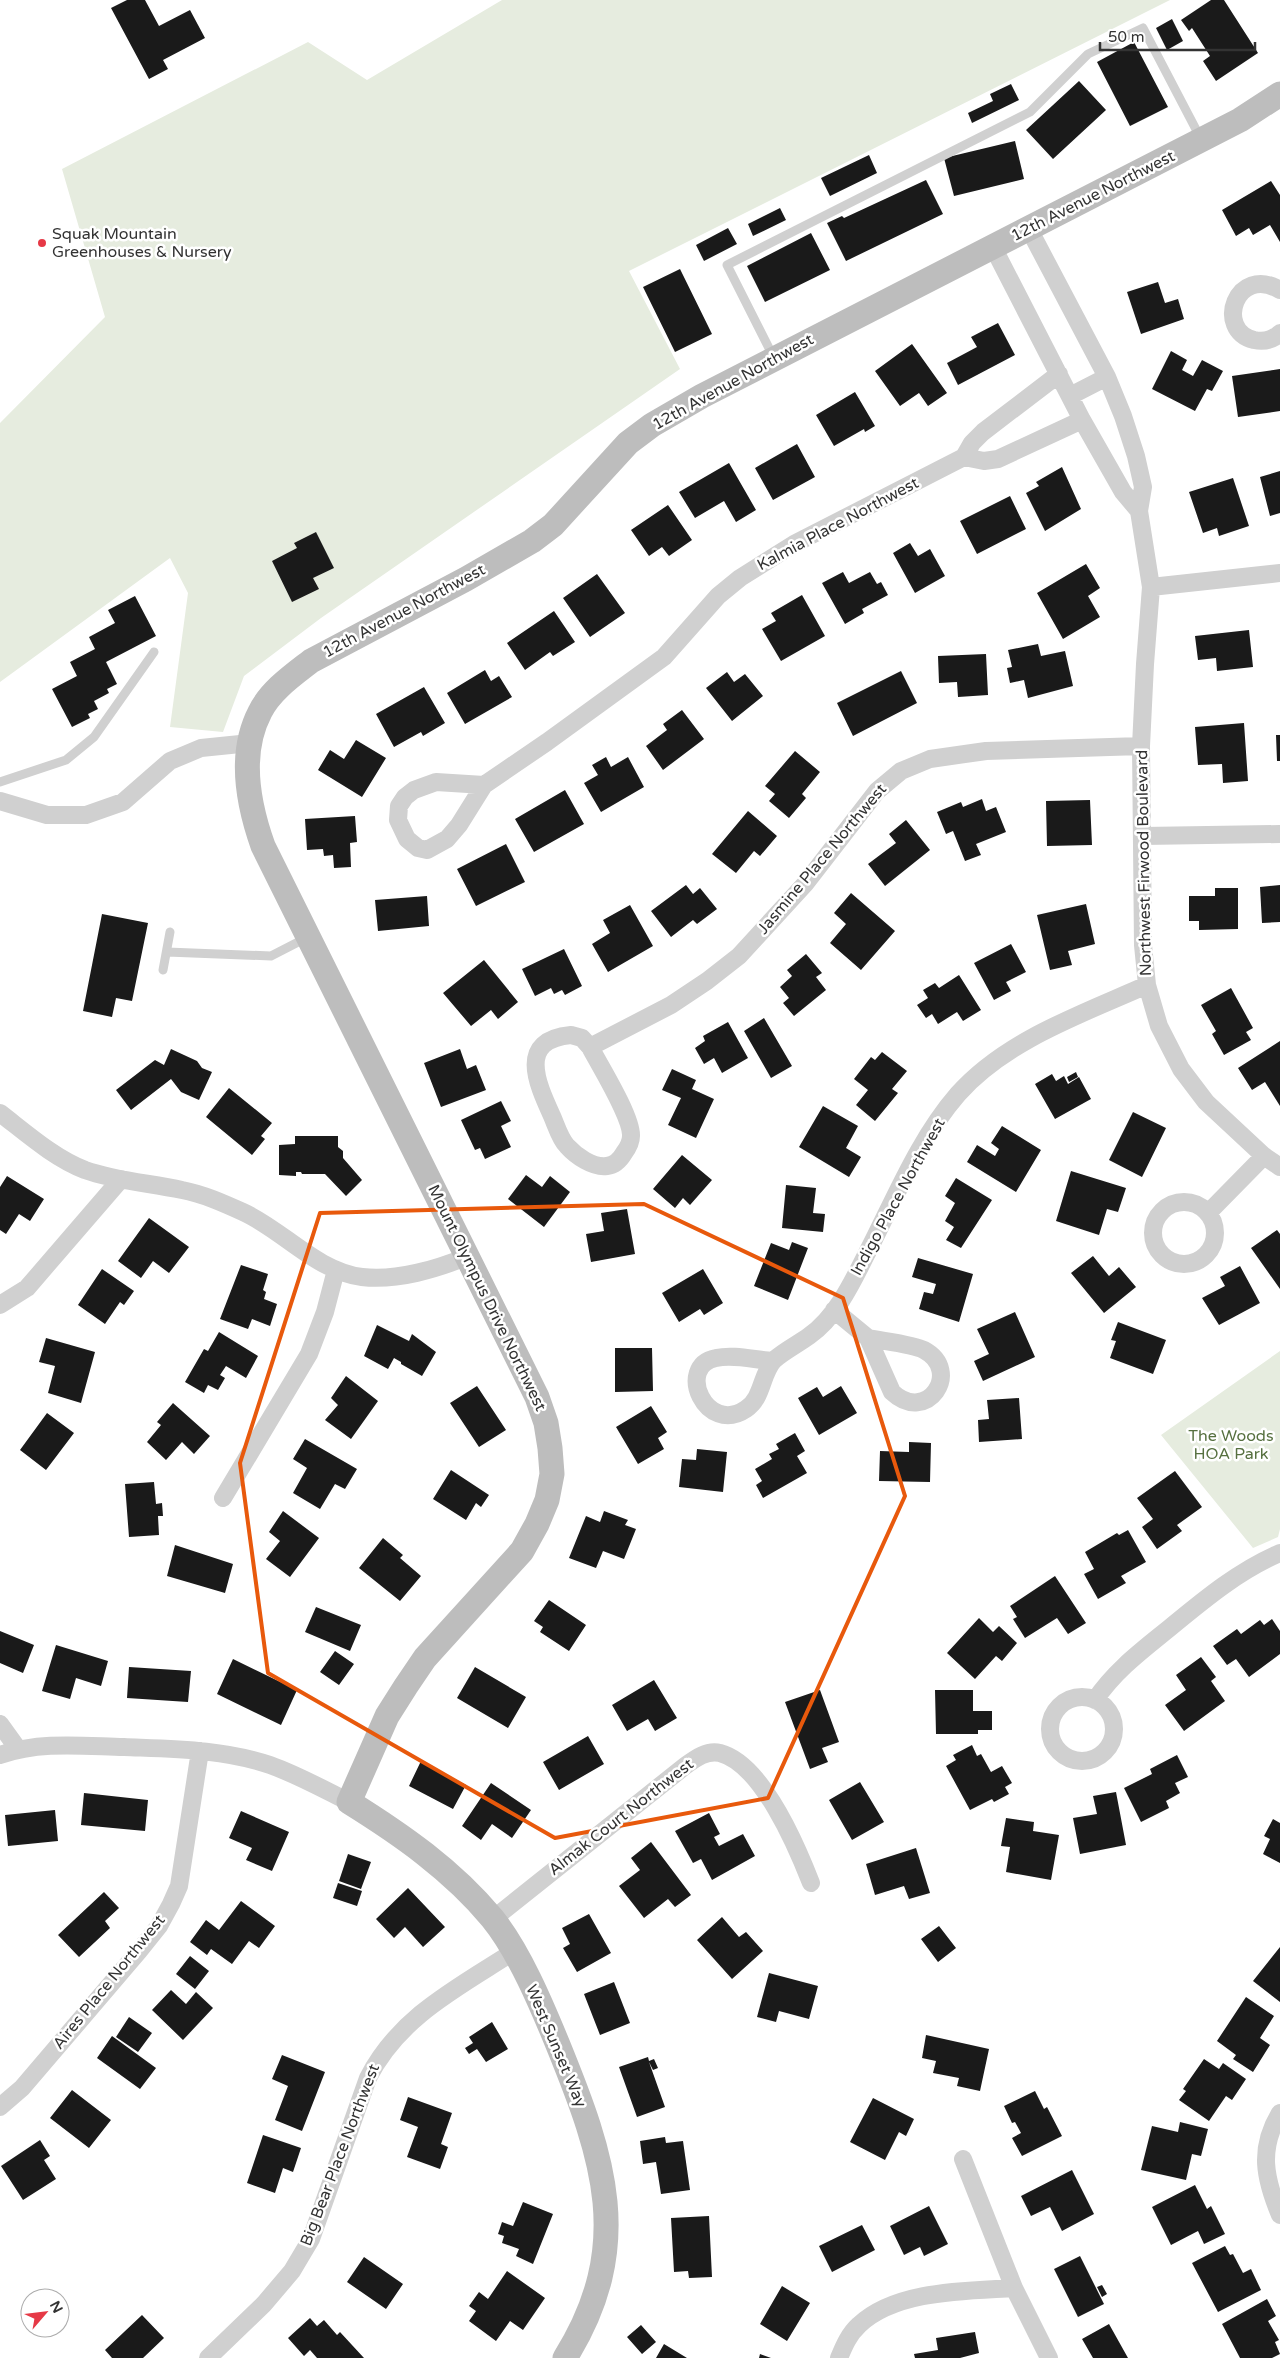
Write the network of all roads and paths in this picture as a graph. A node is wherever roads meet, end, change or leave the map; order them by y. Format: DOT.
graph roads {
  1 [pos="1280,94"];
  2 [pos="1202,140"];
  3 [pos="1029,229"];
  4 [pos="993,247"];
  5 [pos="1280,290"];
  6 [pos="1280,333"];
  7 [pos="774,359"];
  8 [pos="1058,374"];
  9 [pos="1107,376"];
  10 [pos="1070,396"];
  11 [pos="1082,420"];
  12 [pos="964,457"];
  13 [pos="1139,511"];
  14 [pos="1280,573"];
  15 [pos="1151,587"];
  16 [pos="154,652"];
  17 [pos="250,743"];
  18 [pos="1142,746"];
  19 [pos="0,782"];
  20 [pos="484,785"];
  21 [pos="0,801"];
  22 [pos="1280,834"];
  23 [pos="1143,836"];
  24 [pos="170,932"];
  25 [pos="308,937"];
  26 [pos="167,952"];
  27 [pos="163,970"];
  28 [pos="1147,985"];
  29 [pos="590,1047"];
  30 [pos="0,1113"];
  31 [pos="1264,1156"];
  32 [pos="1280,1167"];
  33 [pos="121,1179"];
  34 [pos="1208,1213"];
  35 [pos="469,1256"];
  36 [pos="336,1270"];
  37 [pos="0,1305"];
  38 [pos="834,1310"];
  39 [pos="868,1338"];
  40 [pos="774,1361"];
  41 [pos="223,1498"];
  42 [pos="1280,1553"];
  43 [pos="1095,1700"];
  44 [pos="0,1724"];
  45 [pos="18,1749"];
  46 [pos="200,1751"];
  47 [pos="0,1755"];
  48 [pos="349,1802"];
  49 [pos="811,1883"];
  50 [pos="493,1919"];
  51 [pos="513,1952"];
  52 [pos="0,2107"];
  53 [pos="1280,2113"];
  54 [pos="963,2159"];
  55 [pos="1280,2215"];
  56 [pos="1014,2288"];
  57 [pos="208,2358"];
  58 [pos="565,2358"];
  59 [pos="839,2358"];
  60 [pos="1049,2358"];
  1 -- 2 [label="street, 12th Avenue Northwest"];
  2 -- 3 [label="street, 12th Avenue Northwest"];
  2 -- 7 [label="lane"];
  3 -- 4 [label="street, 12th Avenue Northwest"];
  3 -- 9 [label="street, Northwest Firwood Boulevard"];
  4 -- 7 [label="street, 12th Avenue Northwest"];
  4 -- 8 [label="street"];
  5 -- 6 [label="street"];
  7 -- 17 [label="street, 12th Avenue Northwest"];
  8 -- 10 [label="street"];
  8 -- 12 [label="street, Kalmia Place Northwest"];
  9 -- 10 [label="street"];
  9 -- 13 [label="street, Northwest Firwood Boulevard"];
  10 -- 11 [label="street"];
  11 -- 12 [label="street"];
  11 -- 13 [label="street"];
  12 -- 20 [label="street, Kalmia Place Northwest"];
  13 -- 15 [label="street, Northwest Firwood Boulevard"];
  14 -- 15 [label="street"];
  15 -- 18 [label="street, Northwest Firwood Boulevard"];
  16 -- 19 [label="lane"];
  17 -- 21 [label="street"];
  17 -- 25 [label="street, Mount Olympus Drive Northwest"];
  18 -- 23 [label="street, Northwest Firwood Boulevard"];
  18 -- 29 [label="street, Jasmine Place Northwest"];
  20 -- 20 [label="street, Kalmia Place Northwest"];
  22 -- 23 [label="street"];
  23 -- 28 [label="street, Northwest Firwood Boulevard"];
  24 -- 26 [label="lane"];
  25 -- 26 [label="lane"];
  25 -- 35 [label="street, Mount Olympus Drive Northwest"];
  26 -- 27 [label="lane"];
  28 -- 31 [label="street, Northwest Firwood Boulevard"];
  28 -- 38 [label="street, Indigo Place Northwest"];
  29 -- 29 [label="street"];
  30 -- 33 [label="street"];
  31 -- 32 [label="street, Northwest Firwood Boulevard"];
  31 -- 34 [label="street"];
  33 -- 36 [label="street"];
  33 -- 37 [label="street"];
  35 -- 36 [label="street"];
  35 -- 48 [label="street, Mount Olympus Drive Northwest"];
  36 -- 41 [label="street"];
  38 -- 39 [label="street"];
  38 -- 40 [label="street, Indigo Place Northwest"];
  42 -- 43 [label="street"];
  44 -- 45 [label="street"];
  45 -- 46 [label="street"];
  45 -- 47 [label="street"];
  46 -- 48 [label="street"];
  46 -- 52 [label="street, Aires Place Northwest"];
  48 -- 50 [label="street, West Sunset Way"];
  49 -- 50 [label="street, Almak Court Northwest"];
  50 -- 51 [label="street, West Sunset Way"];
  51 -- 57 [label="street, Big Bear Place Northwest"];
  51 -- 58 [label="street, West Sunset Way"];
  53 -- 55 [label="street"];
  54 -- 56 [label="street"];
  56 -- 59 [label="street"];
  56 -- 60 [label="street"];
}
